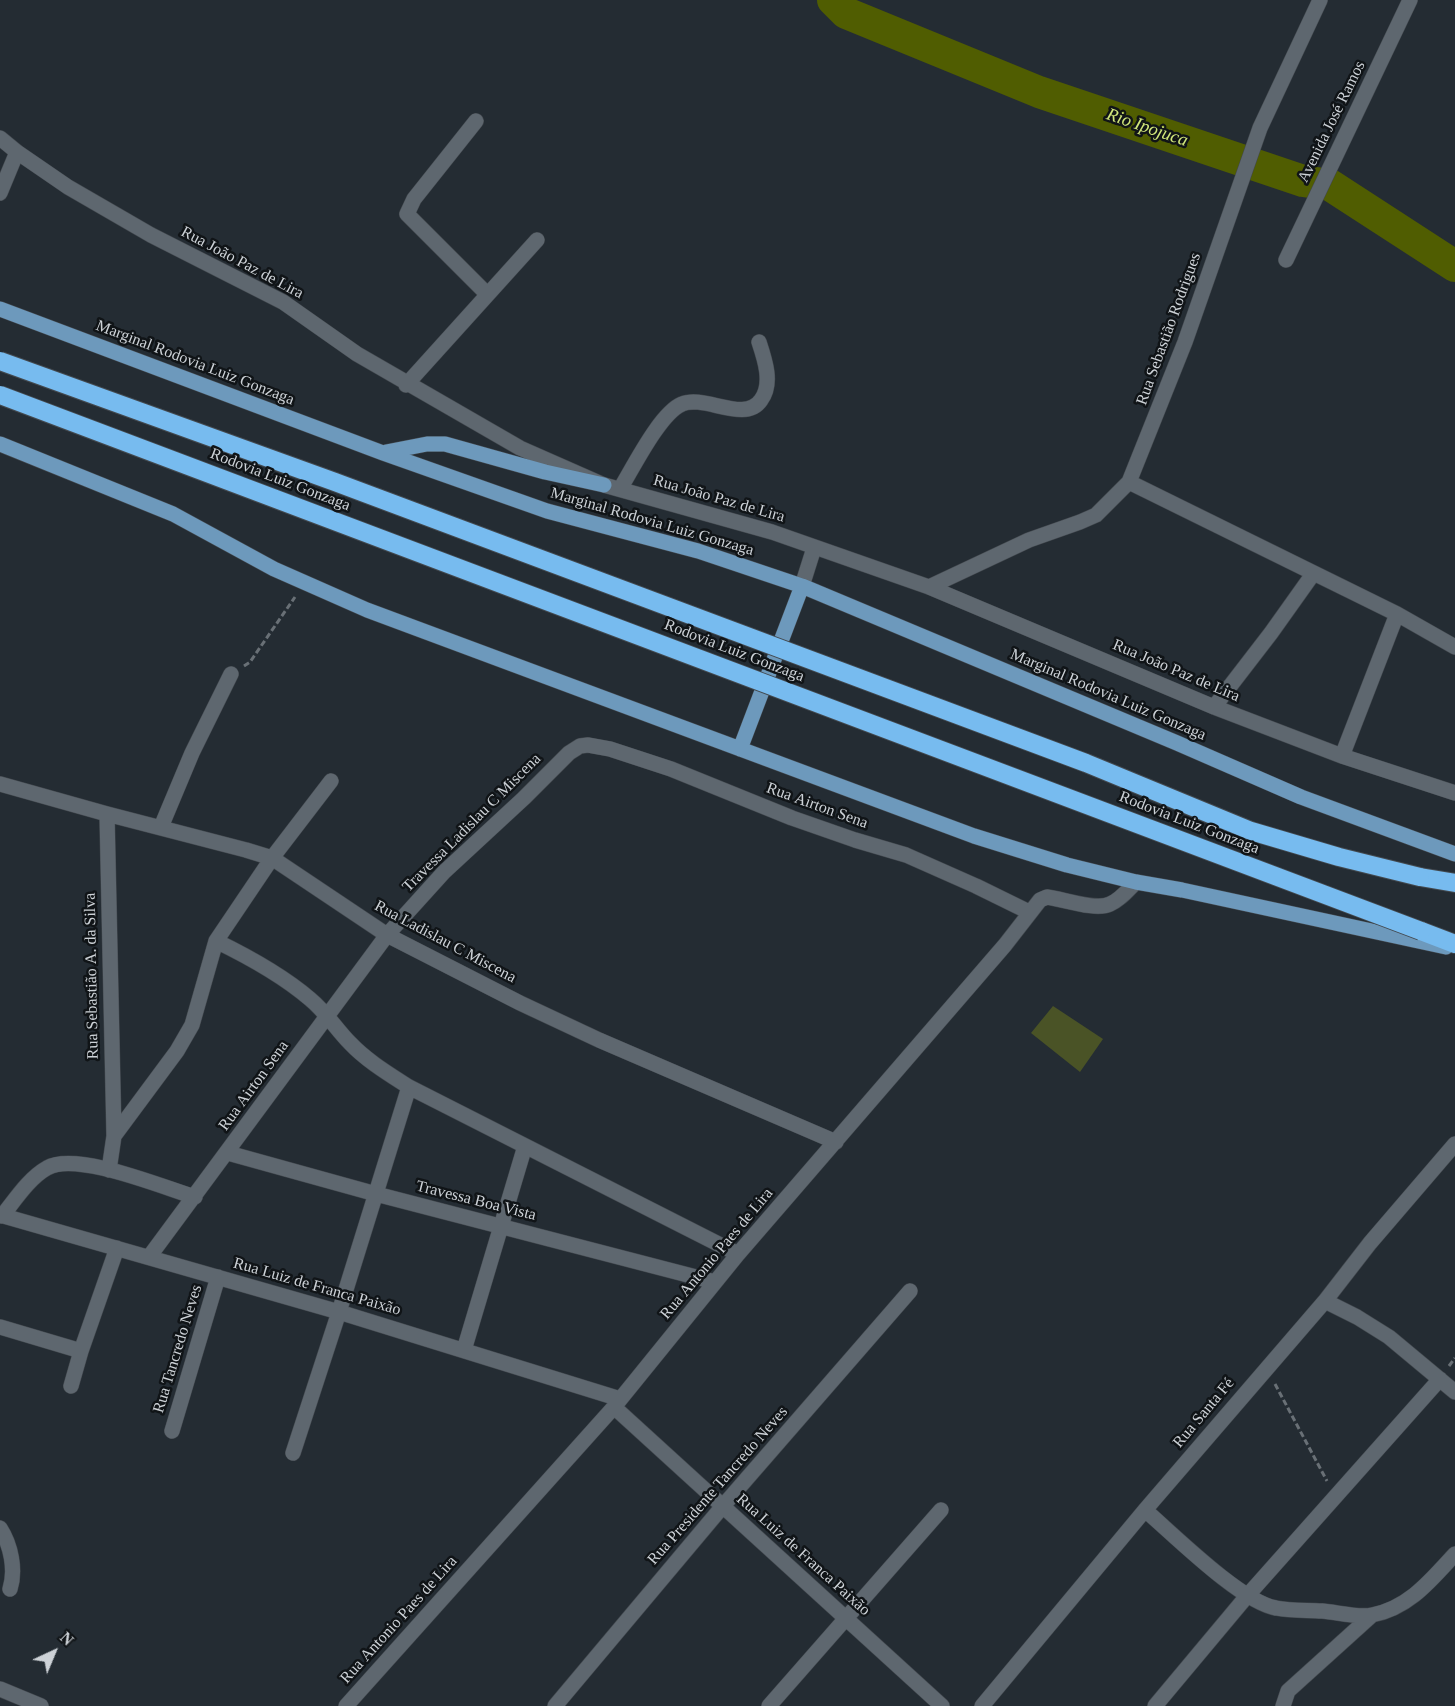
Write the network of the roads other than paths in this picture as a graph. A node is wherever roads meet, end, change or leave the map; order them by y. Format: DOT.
graph roads {
  1 [pos="1320,0"];
  2 [pos="1410,0"];
  3 [pos="476,120"];
  4 [pos="0,138"];
  5 [pos="17,152"];
  6 [pos="0,193"];
  7 [pos="537,240"];
  8 [pos="1286,260"];
  9 [pos="487,294"];
  10 [pos="0,309"];
  11 [pos="759,342"];
  12 [pos="0,361"];
  13 [pos="406,385"];
  14 [pos="0,395"];
  15 [pos="0,444"];
  16 [pos="384,453"];
  17 [pos="1129,482"];
  18 [pos="604,485"];
  19 [pos="620,489"];
  20 [pos="814,548"];
  21 [pos="1312,574"];
  22 [pos="802,586"];
  23 [pos="929,587"];
  24 [pos="1397,614"];
  25 [pos="1455,647"];
  26 [pos="231,674"];
  27 [pos="1214,707"];
  28 [pos="588,745"];
  29 [pos="740,749"];
  30 [pos="1342,756"];
  31 [pos="331,781"];
  32 [pos="0,784"];
  33 [pos="1455,793"];
  34 [pos="107,814"];
  35 [pos="161,826"];
  36 [pos="1455,854"];
  37 [pos="272,858"];
  38 [pos="1136,882"];
  39 [pos="1455,883"];
  40 [pos="1029,912"];
  41 [pos="387,935"];
  42 [pos="216,941"];
  43 [pos="1455,944"];
  44 [pos="1455,949"];
  45 [pos="328,1015"];
  46 [pos="409,1087"];
  47 [pos="114,1136"];
  48 [pos="836,1142"];
  49 [pos="1455,1144"];
  50 [pos="525,1146"];
  51 [pos="228,1153"];
  52 [pos="110,1170"];
  53 [pos="376,1194"];
  54 [pos="195,1197"];
  55 [pos="1,1215"];
  56 [pos="502,1226"];
  57 [pos="117,1248"];
  58 [pos="738,1254"];
  59 [pos="149,1257"];
  60 [pos="218,1277"];
  61 [pos="715,1282"];
  62 [pos="910,1291"];
  63 [pos="1325,1301"];
  64 [pos="339,1312"];
  65 [pos="0,1327"];
  66 [pos="464,1350"];
  67 [pos="81,1351"];
  68 [pos="1440,1379"];
  69 [pos="71,1386"];
  70 [pos="1455,1392"];
  71 [pos="617,1403"];
  72 [pos="172,1431"];
  73 [pos="293,1453"];
  74 [pos="723,1506"];
  75 [pos="941,1510"];
  76 [pos="1145,1510"];
  77 [pos="0,1528"];
  78 [pos="1455,1554"];
  79 [pos="10,1589"];
  80 [pos="1247,1596"];
  81 [pos="1371,1616"];
  82 [pos="845,1617"];
  83 [pos="0,1689"];
  84 [pos="41,1706"];
  85 [pos="346,1706"];
  86 [pos="555,1706"];
  87 [pos="769,1706"];
  88 [pos="942,1706"];
  89 [pos="982,1706"];
  90 [pos="1155,1706"];
  91 [pos="1282,1706"];
  1 -- 17 [label="street, Rua Sebastião Rodrigues"];
  2 -- 8 [label="street, Avenida José Ramos"];
  3 -- 9 [label="street"];
  4 -- 5 [label="street, Rua João Paz de Lira"];
  5 -- 6 [label="street"];
  5 -- 13 [label="street, Rua João Paz de Lira"];
  7 -- 9 [label="street"];
  9 -- 13 [label="street"];
  10 -- 16 [label="main road, Marginal Rodovia Luiz Gonzaga"];
  11 -- 19 [label="street"];
  12 -- 39 [label="highway, Rodovia Luiz Gonzaga, bridge"];
  13 -- 18 [label="street, Rua João Paz de Lira"];
  14 -- 43 [label="highway, Rodovia Luiz Gonzaga, bridge"];
  15 -- 29 [label="main road"];
  16 -- 18 [label="main road"];
  16 -- 22 [label="main road, Marginal Rodovia Luiz Gonzaga"];
  17 -- 21 [label="street"];
  17 -- 23 [label="street, Rua Sebastião Rodrigues"];
  18 -- 19 [label="street, Rua João Paz de Lira"];
  19 -- 20 [label="street, Rua João Paz de Lira"];
  20 -- 22 [label="street"];
  20 -- 23 [label="street, Rua João Paz de Lira"];
  21 -- 24 [label="street"];
  21 -- 27 [label="street"];
  22 -- 29 [label="main road"];
  22 -- 36 [label="main road, Marginal Rodovia Luiz Gonzaga"];
  23 -- 27 [label="street, Rua João Paz de Lira"];
  24 -- 25 [label="street"];
  24 -- 30 [label="street"];
  26 -- 35 [label="street"];
  27 -- 30 [label="street, Rua João Paz de Lira"];
  28 -- 40 [label="street, Rua Airton Sena"];
  28 -- 41 [label="street, Travessa Ladislau C Miscena"];
  29 -- 38 [label="main road"];
  30 -- 33 [label="street, Rua João Paz de Lira"];
  31 -- 37 [label="street"];
  32 -- 34 [label="street, Rua Ladislau C Miscena"];
  34 -- 35 [label="street, Rua Ladislau C Miscena"];
  34 -- 47 [label="street, Rua Sebastião A. da Silva"];
  35 -- 37 [label="street, Rua Ladislau C Miscena"];
  37 -- 41 [label="street, Rua Ladislau C Miscena"];
  37 -- 42 [label="street"];
  38 -- 40 [label="street, Rua Antonio Paes de Lira"];
  38 -- 44 [label="main road"];
  40 -- 48 [label="street, Rua Antonio Paes de Lira"];
  41 -- 45 [label="street, Rua Airton Sena"];
  41 -- 48 [label="street, Rua Ladislau C Miscena"];
  42 -- 45 [label="street"];
  42 -- 47 [label="street"];
  45 -- 46 [label="street"];
  45 -- 51 [label="street, Rua Airton Sena"];
  46 -- 50 [label="street"];
  46 -- 53 [label="street"];
  47 -- 52 [label="street, Rua Sebastião A. da Silva"];
  48 -- 58 [label="street, Rua Antonio Paes de Lira"];
  49 -- 63 [label="street, Rua Santa Fé"];
  50 -- 56 [label="street"];
  50 -- 58 [label="street"];
  51 -- 53 [label="street, Travessa Boa Vista"];
  51 -- 54 [label="street, Rua Airton Sena"];
  52 -- 54 [label="street, Rua Luiz de Franca Paixão"];
  52 -- 55 [label="street, Rua Luiz de Franca Paixão"];
  53 -- 56 [label="street, Travessa Boa Vista"];
  53 -- 64 [label="street"];
  54 -- 59 [label="street, Rua Airton Sena"];
  55 -- 57 [label="street, Rua Luiz de Franca Paixão"];
  56 -- 61 [label="street, Travessa Boa Vista"];
  56 -- 66 [label="street"];
  57 -- 59 [label="street, Rua Luiz de Franca Paixão"];
  57 -- 67 [label="street"];
  58 -- 61 [label="street, Rua Antonio Paes de Lira"];
  59 -- 60 [label="street, Rua Luiz de Franca Paixão"];
  60 -- 64 [label="street, Rua Luiz de Franca Paixão"];
  60 -- 72 [label="street, Rua Tancredo Neves"];
  61 -- 71 [label="street, Rua Antonio Paes de Lira"];
  62 -- 74 [label="street, Rua Presidente Tancredo Neves"];
  63 -- 68 [label="street"];
  63 -- 76 [label="street, Rua Santa Fé"];
  64 -- 66 [label="street, Rua Luiz de Franca Paixão"];
  64 -- 73 [label="street"];
  65 -- 67 [label="street"];
  66 -- 71 [label="street, Rua Luiz de Franca Paixão"];
  67 -- 69 [label="street"];
  68 -- 70 [label="street"];
  68 -- 80 [label="street"];
  71 -- 74 [label="street, Rua Luiz de Franca Paixão"];
  71 -- 85 [label="street, Rua Antonio Paes de Lira"];
  74 -- 82 [label="street, Rua Luiz de Franca Paixão"];
  74 -- 86 [label="street, Rua Presidente Tancredo Neves"];
  75 -- 82 [label="street"];
  76 -- 80 [label="street"];
  76 -- 89 [label="street, Rua Santa Fé"];
  77 -- 79 [label="street"];
  78 -- 81 [label="street"];
  80 -- 81 [label="street"];
  80 -- 90 [label="street"];
  81 -- 91 [label="street"];
  82 -- 87 [label="street"];
  82 -- 88 [label="street, Rua Luiz de Franca Paixão"];
  83 -- 84 [label="street"];
}
